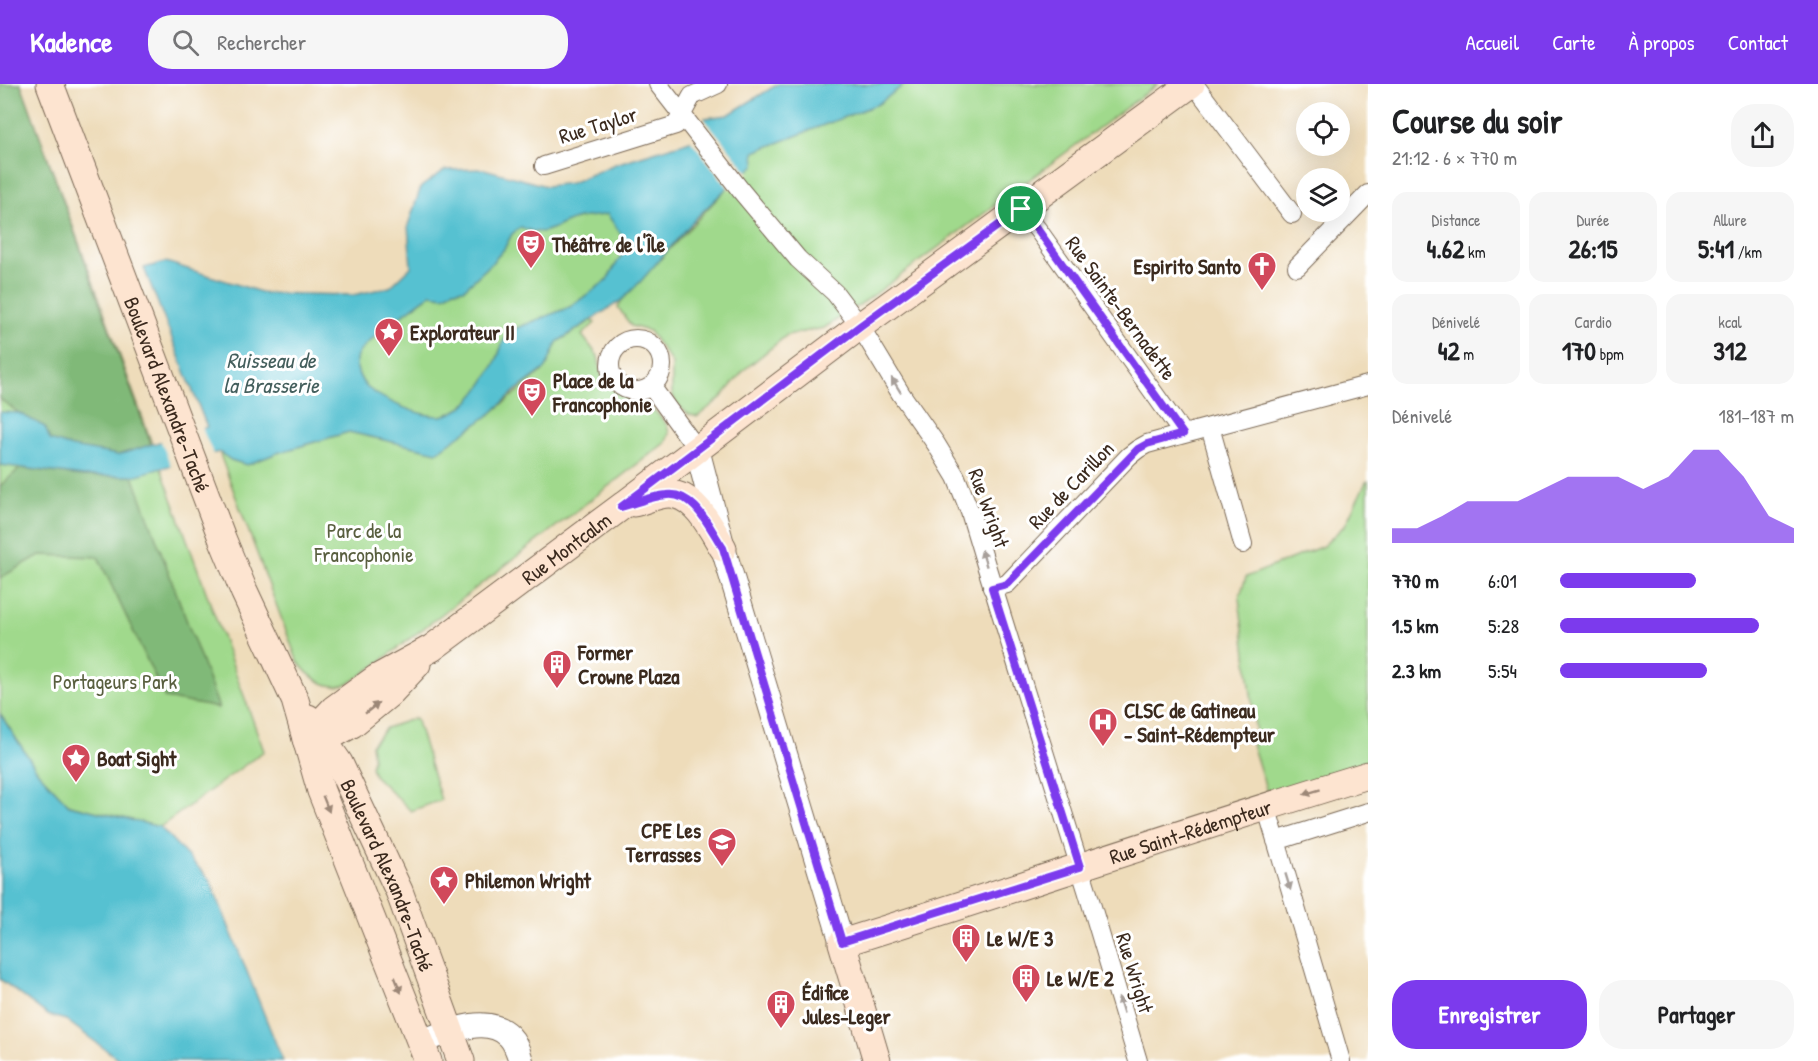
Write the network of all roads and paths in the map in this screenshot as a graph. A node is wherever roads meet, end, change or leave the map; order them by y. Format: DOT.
graph roads {
  1 [pos="50,84"];
  2 [pos="658,84"];
  3 [pos="718,84"];
  4 [pos="1193,84"];
  5 [pos="687,121"];
  6 [pos="544,166"];
  7 [pos="1368,194"];
  8 [pos="1021,209"];
  9 [pos="1292,214"];
  10 [pos="1297,267"];
  11 [pos="860,326"];
  12 [pos="1368,385"];
  13 [pos="651,386"];
  14 [pos="1210,427"];
  15 [pos="1183,434"];
  16 [pos="697,449"];
  17 [pos="621,507"];
  18 [pos="1243,544"];
  19 [pos="723,548"];
  20 [pos="992,588"];
  21 [pos="313,739"];
  22 [pos="1368,775"];
  23 [pos="1266,806"];
  24 [pos="1368,812"];
  25 [pos="1276,841"];
  26 [pos="1080,867"];
  27 [pos="842,942"];
  28 [pos="450,1032"];
  29 [pos="424,1052"];
  30 [pos="461,1061"];
  31 [pos="521,1061"];
  32 [pos="877,1061"];
  33 [pos="1138,1061"];
  34 [pos="1341,1061"];
  1 -- 21 [label="main road, Boulevard Alexandre-Taché"];
  2 -- 5 [label="street, Rue Wright"];
  3 -- 5 [label="street, Rue Taylor"];
  4 -- 8 [label="main road, Rue Montcalm"];
  4 -- 9 [label="street"];
  5 -- 6 [label="street, Rue Taylor"];
  5 -- 11 [label="street, Rue Wright"];
  7 -- 10 [label="street"];
  8 -- 11 [label="main road, Rue Montcalm"];
  8 -- 15 [label="street, Rue Sainte-Bernadette"];
  11 -- 16 [label="main road, Rue Montcalm"];
  20 -- 11 [label="street, Rue Wright, one-way"];
  12 -- 14 [label="street, Rue de Carillon"];
  13 -- 16 [label="street"];
  14 -- 15 [label="street, Rue de Carillon"];
  14 -- 18 [label="street"];
  15 -- 20 [label="street, Rue de Carillon"];
  16 -- 17 [label="main road, Rue Montcalm"];
  16 -- 19 [label="street"];
  17 -- 19 [label="main road"];
  17 -- 21 [label="main road, Rue Montcalm"];
  19 -- 27 [label="street"];
  20 -- 26 [label="street, Rue Wright"];
  21 -- 28 [label="main road, Boulevard Alexandre-Taché"];
  21 -- 29 [label="main road, Boulevard Alexandre-Taché, one-way"];
  22 -- 23 [label="main road, Rue Saint-Rédempteur, one-way"];
  23 -- 25 [label="street"];
  23 -- 26 [label="main road, Rue Saint-Rédempteur"];
  24 -- 25 [label="street"];
  25 -- 34 [label="street, one-way"];
  26 -- 27 [label="main road, Rue Saint-Rédempteur"];
  33 -- 26 [label="street, Rue Wright, one-way"];
  27 -- 32 [label="main road"];
  28 -- 29 [label="street"];
  28 -- 30 [label="main road, Boulevard Alexandre-Taché"];
  28 -- 31 [label="street"];
}
